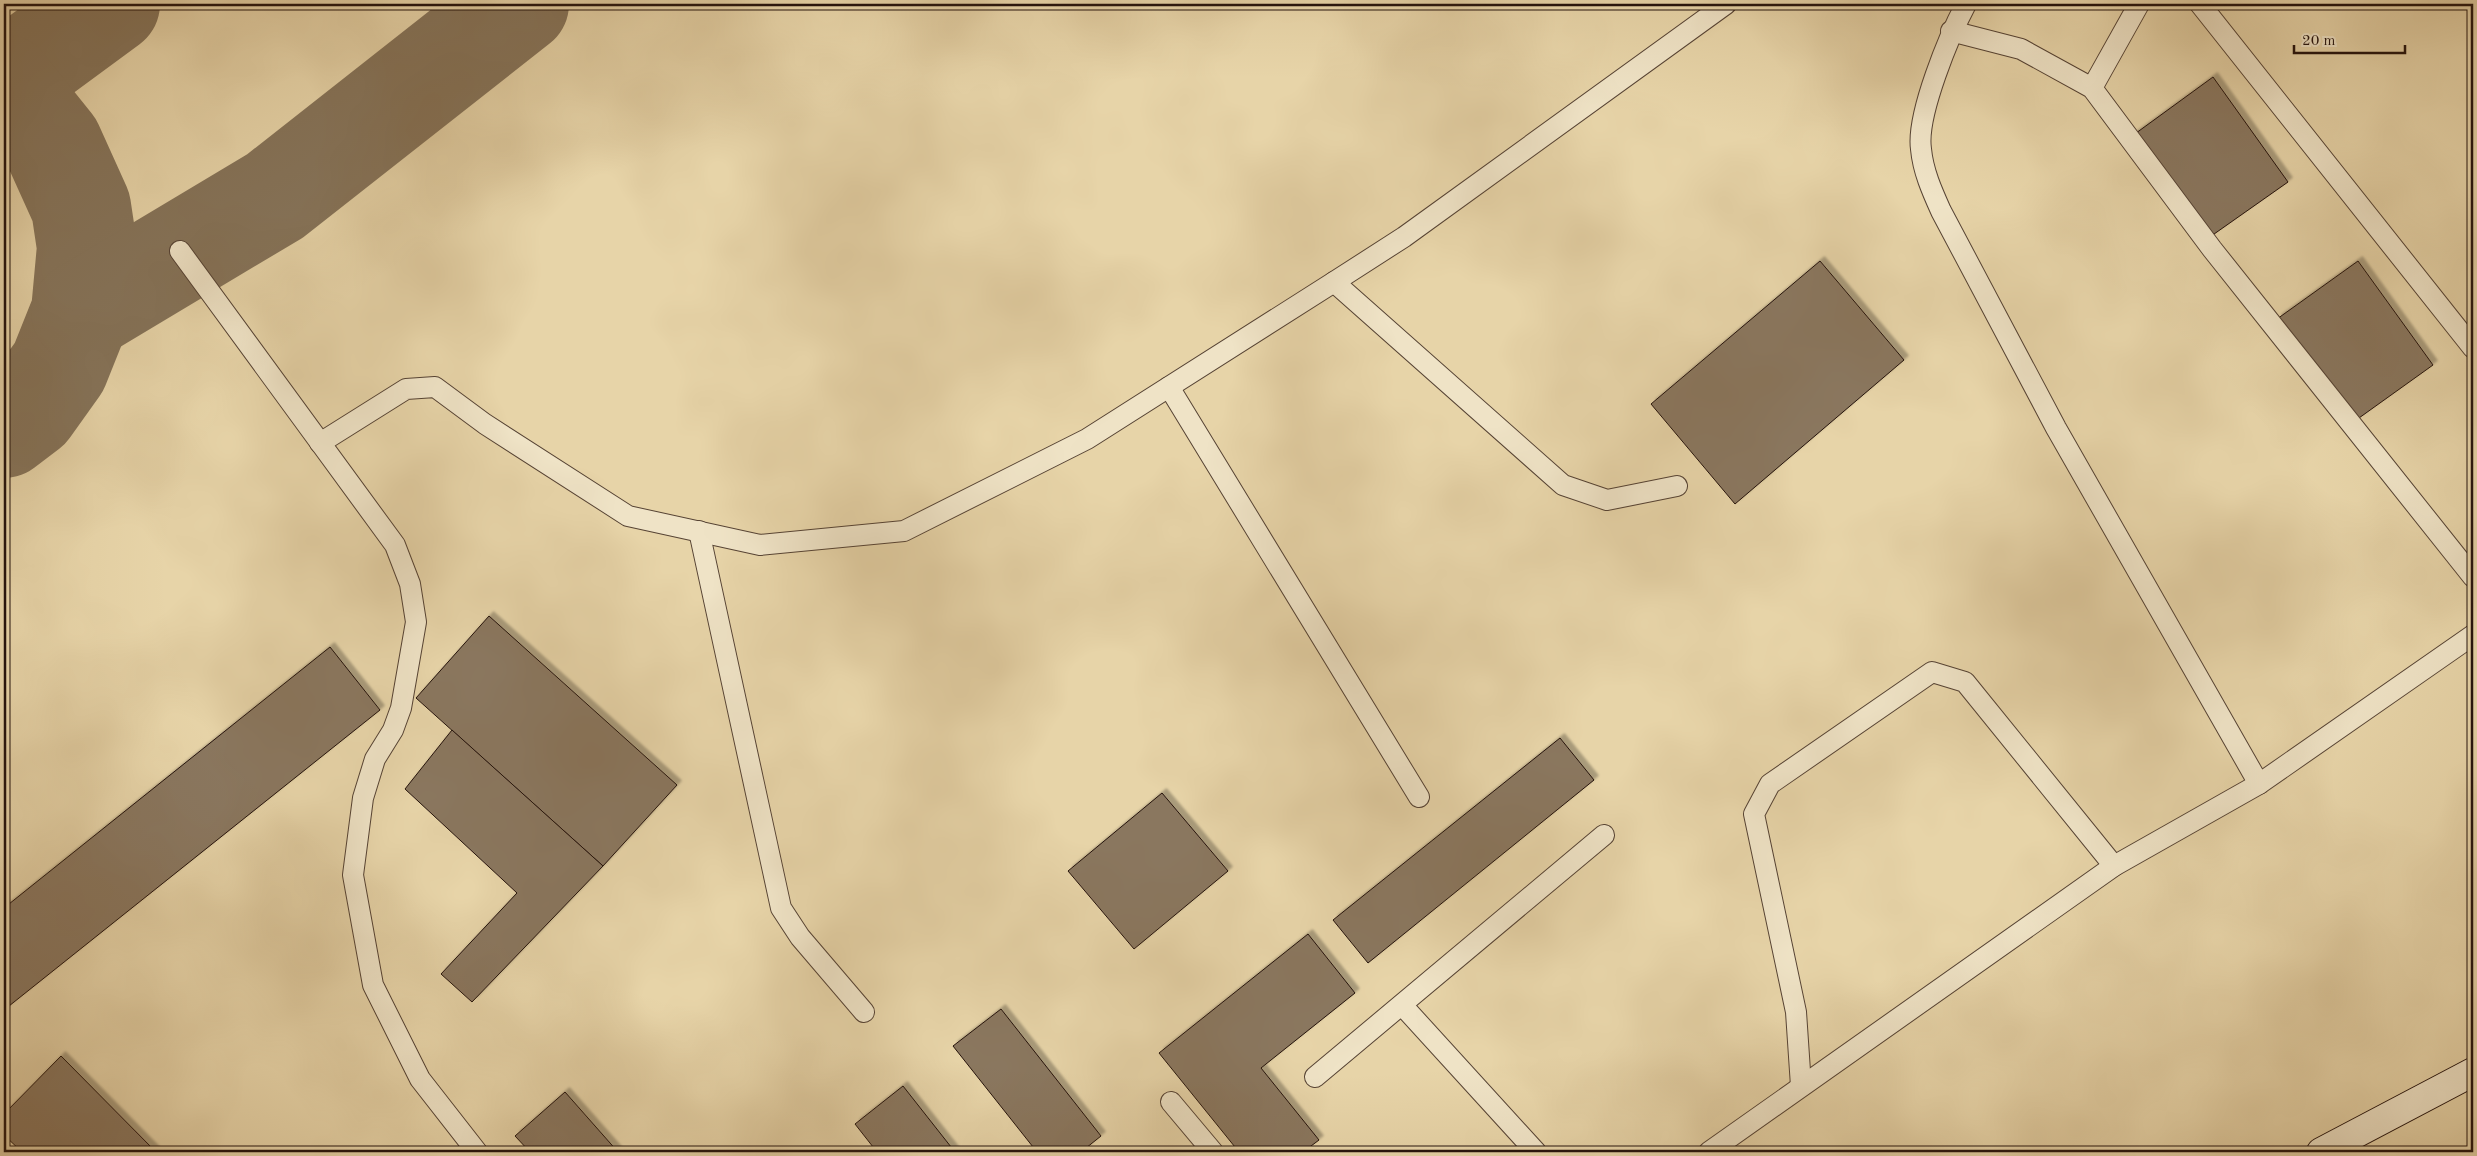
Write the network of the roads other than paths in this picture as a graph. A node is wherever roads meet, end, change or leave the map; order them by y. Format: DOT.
graph roads {
  1 [pos="1726,4"];
  2 [pos="1966,4"];
  3 [pos="2139,4"];
  4 [pos="2200,4"];
  5 [pos="1951,31"];
  6 [pos="2092,88"];
  7 [pos="180,252"];
  8 [pos="1334,282"];
  9 [pos="2473,348"];
  10 [pos="1169,387"];
  11 [pos="320,442"];
  12 [pos="1677,486"];
  13 [pos="699,532"];
  14 [pos="2473,577"];
  15 [pos="2473,635"];
  16 [pos="2259,784"];
  17 [pos="1419,797"];
  18 [pos="1604,836"];
  19 [pos="2114,866"];
  20 [pos="1402,1005"];
  21 [pos="864,1012"];
  22 [pos="2473,1072"];
  23 [pos="1315,1077"];
  24 [pos="1801,1086"];
  25 [pos="1171,1102"];
  26 [pos="477,1152"];
  27 [pos="1213,1152"];
  28 [pos="1536,1152"];
  29 [pos="1709,1152"];
  30 [pos="2321,1152"];
  1 -- 8 [label="lane"];
  2 -- 5 [label="lane"];
  3 -- 6 [label="lane"];
  4 -- 9 [label="lane"];
  5 -- 6 [label="lane"];
  5 -- 16 [label="lane"];
  6 -- 14 [label="lane"];
  7 -- 11 [label="lane"];
  8 -- 10 [label="lane"];
  8 -- 12 [label="lane"];
  10 -- 13 [label="lane"];
  10 -- 17 [label="lane"];
  11 -- 13 [label="lane"];
  11 -- 26 [label="lane"];
  13 -- 21 [label="lane"];
  15 -- 16 [label="lane"];
  16 -- 19 [label="lane"];
  18 -- 20 [label="lane"];
  19 -- 24 [label="lane"];
  19 -- 24 [label="lane"];
  20 -- 23 [label="lane"];
  20 -- 28 [label="lane"];
  22 -- 30 [label="main road"];
  24 -- 29 [label="lane"];
  25 -- 27 [label="lane"];
}
